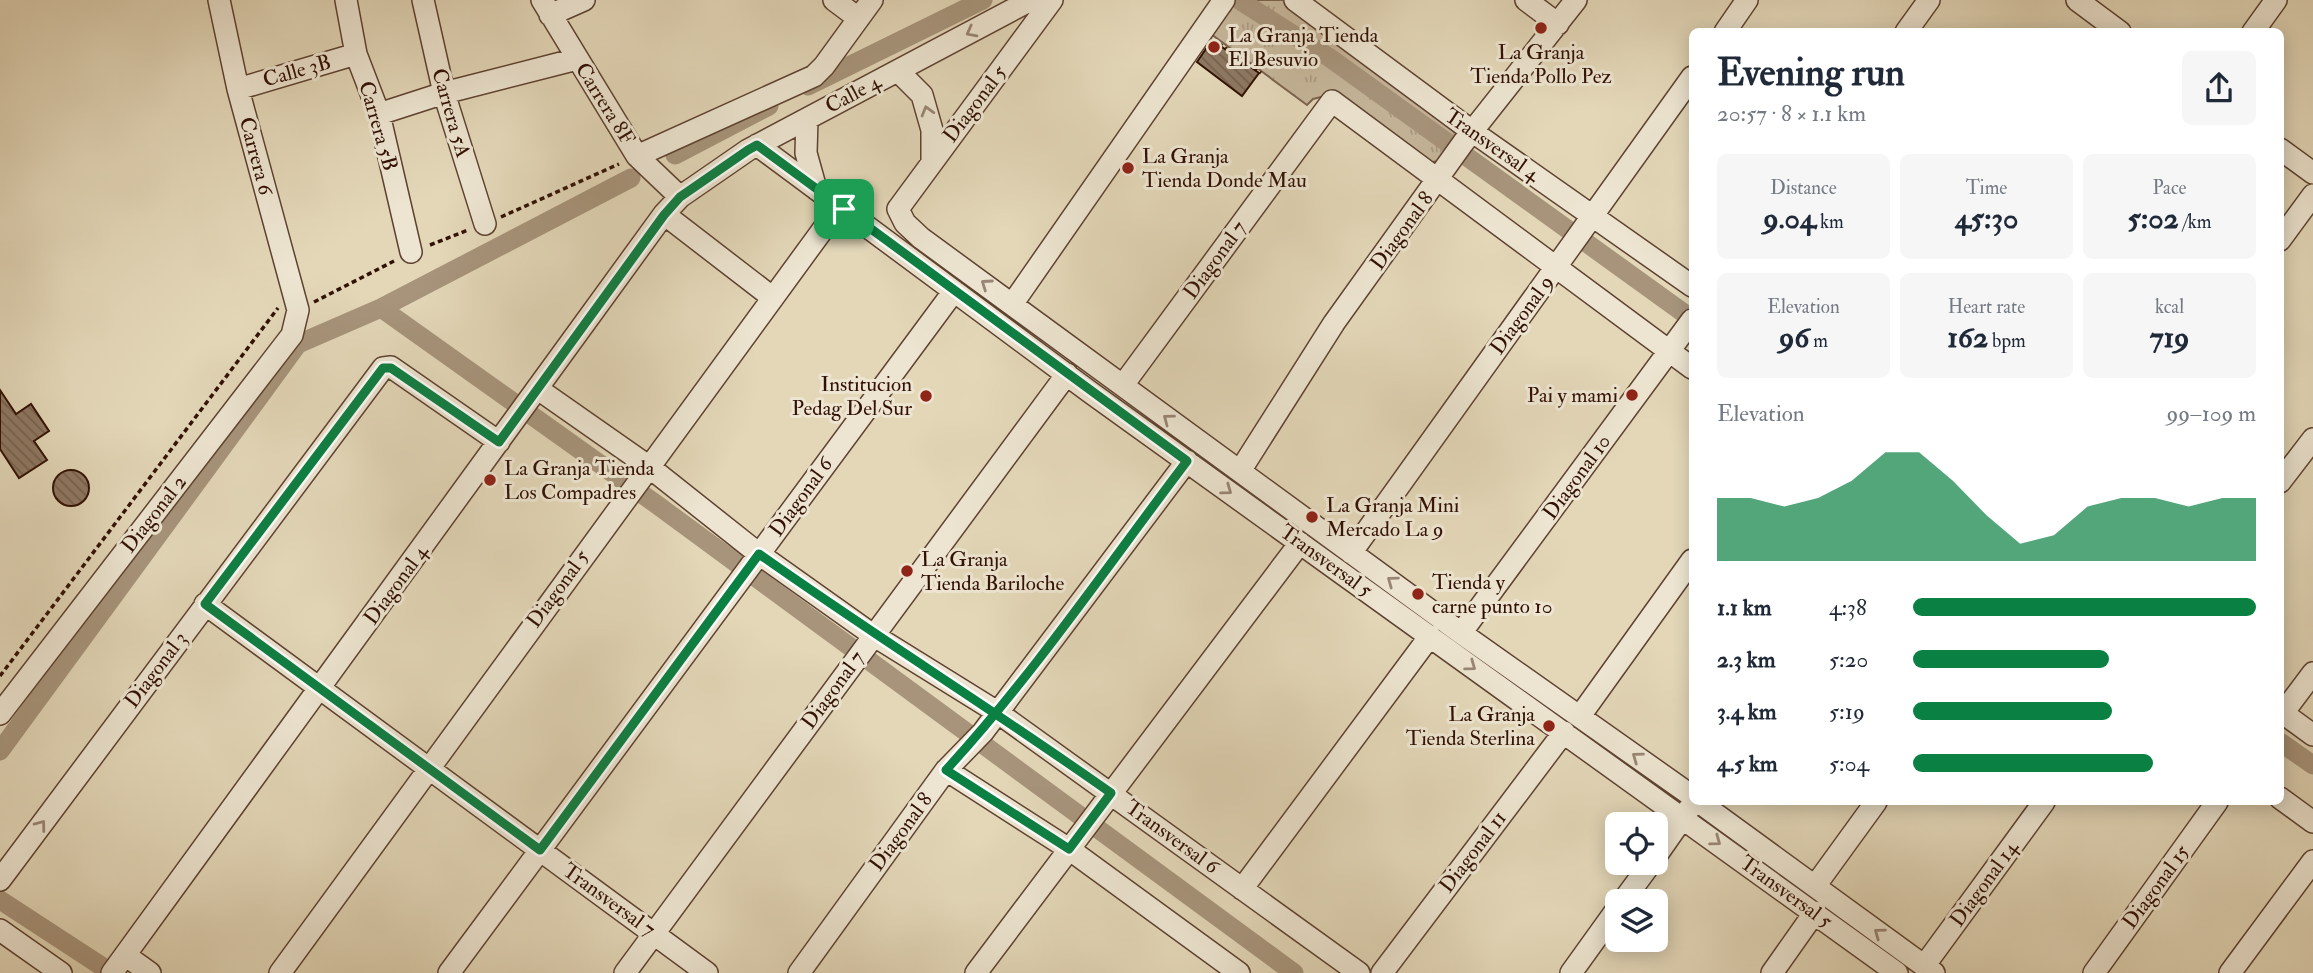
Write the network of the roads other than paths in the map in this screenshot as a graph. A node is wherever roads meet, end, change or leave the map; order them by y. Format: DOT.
graph roads {
  1 [pos="219,0"];
  2 [pos="423,0"];
  3 [pos="584,0"];
  4 [pos="834,0"];
  5 [pos="872,0"];
  6 [pos="1031,0"];
  7 [pos="1052,0"];
  8 [pos="1295,0"];
  9 [pos="1526,0"];
  10 [pos="1576,0"];
  11 [pos="1747,0"];
  12 [pos="1929,0"];
  13 [pos="2077,0"];
  14 [pos="2276,0"];
  15 [pos="350,1"];
  16 [pos="1223,2"];
  17 [pos="2099,6"];
  18 [pos="546,8"];
  19 [pos="858,18"];
  20 [pos="1558,24"];
  21 [pos="1728,28"];
  22 [pos="1909,28"];
  23 [pos="2117,28"];
  24 [pos="2256,28"];
  25 [pos="356,54"];
  26 [pos="577,59"];
  27 [pos="898,71"];
  28 [pos="1689,81"];
  29 [pos="238,89"];
  30 [pos="444,93"];
  31 [pos="379,114"];
  32 [pos="807,119"];
  33 [pos="1468,138"];
  34 [pos="757,145"];
  35 [pos="2284,152"];
  36 [pos="637,156"];
  37 [pos="932,161"];
  38 [pos="2313,173"];
  39 [pos="1441,176"];
  40 [pos="816,189"];
  41 [pos="2313,195"];
  42 [pos="680,197"];
  43 [pos="842,208"];
  44 [pos="898,209"];
  45 [pos="664,215"];
  46 [pos="1590,220"];
  47 [pos="485,224"];
  48 [pos="2284,235"];
  49 [pos="411,252"];
  50 [pos="1560,261"];
  51 [pos="1689,284"];
  52 [pos="954,291"];
  53 [pos="773,298"];
  54 [pos="295,300"];
  55 [pos="1013,303"];
  56 [pos="1689,324"];
  57 [pos="1673,346"];
  58 [pos="1689,365"];
  59 [pos="1067,374"];
  60 [pos="1123,385"];
  61 [pos="529,402"];
  62 [pos="2313,439"];
  63 [pos="499,442"];
  64 [pos="1187,461"];
  65 [pos="645,470"];
  66 [pos="1240,471"];
  67 [pos="2284,477"];
  68 [pos="1300,543"];
  69 [pos="1351,553"];
  70 [pos="1689,563"];
  71 [pos="749,568"];
  72 [pos="205,604"];
  73 [pos="1461,633"];
  74 [pos="1430,636"];
  75 [pos="871,639"];
  76 [pos="2313,673"];
  77 [pos="320,688"];
  78 [pos="2284,710"];
  79 [pos="997,712"];
  80 [pos="0,714"];
  81 [pos="1580,716"];
  82 [pos="2284,716"];
  83 [pos="1564,732"];
  84 [pos="2313,735"];
  85 [pos="428,768"];
  86 [pos="946,770"];
  87 [pos="1689,794"];
  88 [pos="1108,797"];
  89 [pos="2284,801"];
  90 [pos="1874,805"];
  91 [pos="2042,805"];
  92 [pos="2215,805"];
  93 [pos="1692,807"];
  94 [pos="2313,822"];
  95 [pos="1668,840"];
  96 [pos="1074,843"];
  97 [pos="540,850"];
  98 [pos="2313,861"];
  99 [pos="0,880"];
  100 [pos="1815,886"];
  101 [pos="1242,888"];
  102 [pos="1815,912"];
  103 [pos="1605,926"];
  104 [pos="0,930"];
  105 [pos="654,934"];
  106 [pos="118,964"];
  107 [pos="1929,969"];
  108 [pos="61,973"];
  109 [pos="150,973"];
  110 [pos="280,973"];
  111 [pos="449,973"];
  112 [pos="625,973"];
  113 [pos="708,973"];
  114 [pos="799,973"];
  115 [pos="976,973"];
  116 [pos="1239,973"];
  117 [pos="1359,973"];
  118 [pos="1382,973"];
  119 [pos="1571,973"];
  120 [pos="1772,973"];
  121 [pos="1897,973"];
  122 [pos="2094,973"];
  123 [pos="2230,973"];
  1 -- 29 [label="street, Carrera 6"];
  2 -- 30 [label="street, Carrera 5A"];
  3 -- 18 [label="street"];
  4 -- 19 [label="street"];
  5 -- 19 [label="street"];
  6 -- 27 [label="street, Calle 4, one-way"];
  7 -- 37 [label="street, Diagonal 5"];
  8 -- 33 [label="street, Transversal 4"];
  9 -- 20 [label="street"];
  10 -- 20 [label="street, Diagonal 8"];
  11 -- 21 [label="street"];
  12 -- 22 [label="street"];
  13 -- 17 [label="street"];
  14 -- 24 [label="street"];
  15 -- 25 [label="street, Carrera 5B"];
  16 -- 55 [label="street"];
  17 -- 23 [label="street"];
  18 -- 26 [label="street, Carrera 8F"];
  19 -- 36 [label="street, Calle 4"];
  20 -- 33 [label="street, Diagonal 8"];
  25 -- 29 [label="street, Calle 3B"];
  25 -- 31 [label="street, Carrera 5B"];
  26 -- 30 [label="street"];
  26 -- 36 [label="street, Carrera 8F"];
  27 -- 32 [label="street, Calle 4"];
  37 -- 27 [label="street, one-way"];
  28 -- 46 [label="street, Diagonal 9"];
  29 -- 54 [label="street, Carrera 6"];
  30 -- 31 [label="street"];
  30 -- 47 [label="street, Carrera 5A"];
  31 -- 49 [label="street, Carrera 5B"];
  32 -- 34 [label="street, Calle 4"];
  32 -- 40 [label="street"];
  33 -- 39 [label="street, Diagonal 8"];
  33 -- 46 [label="street, Transversal 4"];
  34 -- 40 [label="street, Transversal 5"];
  34 -- 42 [label="street, Calle 4"];
  35 -- 38 [label="street"];
  36 -- 42 [label="street, Carrera 8F"];
  37 -- 44 [label="street, Diagonal 5"];
  39 -- 50 [label="street"];
  39 -- 60 [label="street, Diagonal 7"];
  39 -- 66 [label="street, Diagonal 8"];
  40 -- 43 [label="street, Transversal 5"];
  41 -- 48 [label="street"];
  42 -- 45 [label="street, Diagonal 4"];
  43 -- 44 [label="street"];
  43 -- 52 [label="street, Transversal 5"];
  43 -- 53 [label="street, Diagonal 5"];
  55 -- 44 [label="street, Transversal 5, one-way"];
  45 -- 53 [label="street"];
  45 -- 61 [label="street, Diagonal 4"];
  46 -- 50 [label="street, Diagonal 9"];
  46 -- 51 [label="street, Transversal 4"];
  50 -- 57 [label="street"];
  50 -- 69 [label="street, Diagonal 9"];
  52 -- 59 [label="street, Transversal 5"];
  52 -- 71 [label="street, Diagonal 6"];
  53 -- 65 [label="street, Diagonal 5"];
  54 -- 80 [label="street, Diagonal 2"];
  55 -- 60 [label="street, Transversal 5"];
  56 -- 57 [label="street, Diagonal 10"];
  57 -- 58 [label="street"];
  57 -- 73 [label="street, Diagonal 10"];
  59 -- 64 [label="street, Transversal 5"];
  59 -- 75 [label="street, Diagonal 7"];
  66 -- 60 [label="street, Transversal 5, one-way"];
  61 -- 63 [label="street, Diagonal 4"];
  61 -- 65 [label="street, Transversal 6"];
  62 -- 67 [label="street"];
  63 -- 72 [label="street, Diagonal 3"];
  63 -- 77 [label="street, Diagonal 4"];
  64 -- 68 [label="street, Transversal 5, one-way"];
  64 -- 79 [label="street, Diagonal 8"];
  65 -- 71 [label="street, Transversal 6"];
  65 -- 85 [label="street, Diagonal 5"];
  66 -- 69 [label="street, Transversal 5"];
  68 -- 74 [label="street, Transversal 5"];
  68 -- 88 [label="street"];
  73 -- 69 [label="street, Transversal 5, one-way"];
  70 -- 81 [label="street"];
  71 -- 75 [label="street, Transversal 6"];
  71 -- 97 [label="street, Diagonal 6"];
  72 -- 77 [label="street, Transversal 7"];
  99 -- 72 [label="street, Diagonal 3, one-way"];
  73 -- 81 [label="street, Transversal 5"];
  74 -- 83 [label="street, Transversal 5, one-way"];
  74 -- 101 [label="street"];
  75 -- 79 [label="street, Transversal 6"];
  75 -- 105 [label="street, Diagonal 7"];
  76 -- 78 [label="street"];
  77 -- 85 [label="street, Transversal 7"];
  77 -- 106 [label="street, Diagonal 4"];
  79 -- 86 [label="street, Diagonal 8"];
  79 -- 88 [label="street, Transversal 6"];
  87 -- 81 [label="street, Transversal 5, one-way"];
  82 -- 84 [label="street"];
  83 -- 93 [label="street, Transversal 5"];
  83 -- 118 [label="street, Diagonal 11"];
  85 -- 97 [label="street, Transversal 7"];
  85 -- 110 [label="street, Diagonal 5"];
  86 -- 96 [label="street"];
  86 -- 114 [label="street, Diagonal 8"];
  88 -- 96 [label="street"];
  88 -- 101 [label="street, Transversal 6"];
  89 -- 94 [label="street"];
  90 -- 100 [label="street"];
  91 -- 107 [label="street, Diagonal 14"];
  92 -- 122 [label="street, Diagonal 15"];
  93 -- 95 [label="street"];
  93 -- 100 [label="street, Transversal 5"];
  93 -- 102 [label="street, Transversal 5, one-way"];
  96 -- 115 [label="street"];
  96 -- 116 [label="street"];
  97 -- 105 [label="street, Transversal 7"];
  97 -- 111 [label="street, Diagonal 6"];
  98 -- 123 [label="street"];
  107 -- 100 [label="street, Transversal 5, one-way"];
  101 -- 117 [label="street, Transversal 6"];
  102 -- 120 [label="street"];
  102 -- 121 [label="street, Transversal 5"];
  103 -- 119 [label="street"];
  104 -- 108 [label="street"];
  105 -- 112 [label="street, Diagonal 7"];
  105 -- 113 [label="street, Transversal 7"];
  106 -- 109 [label="street"];
}
